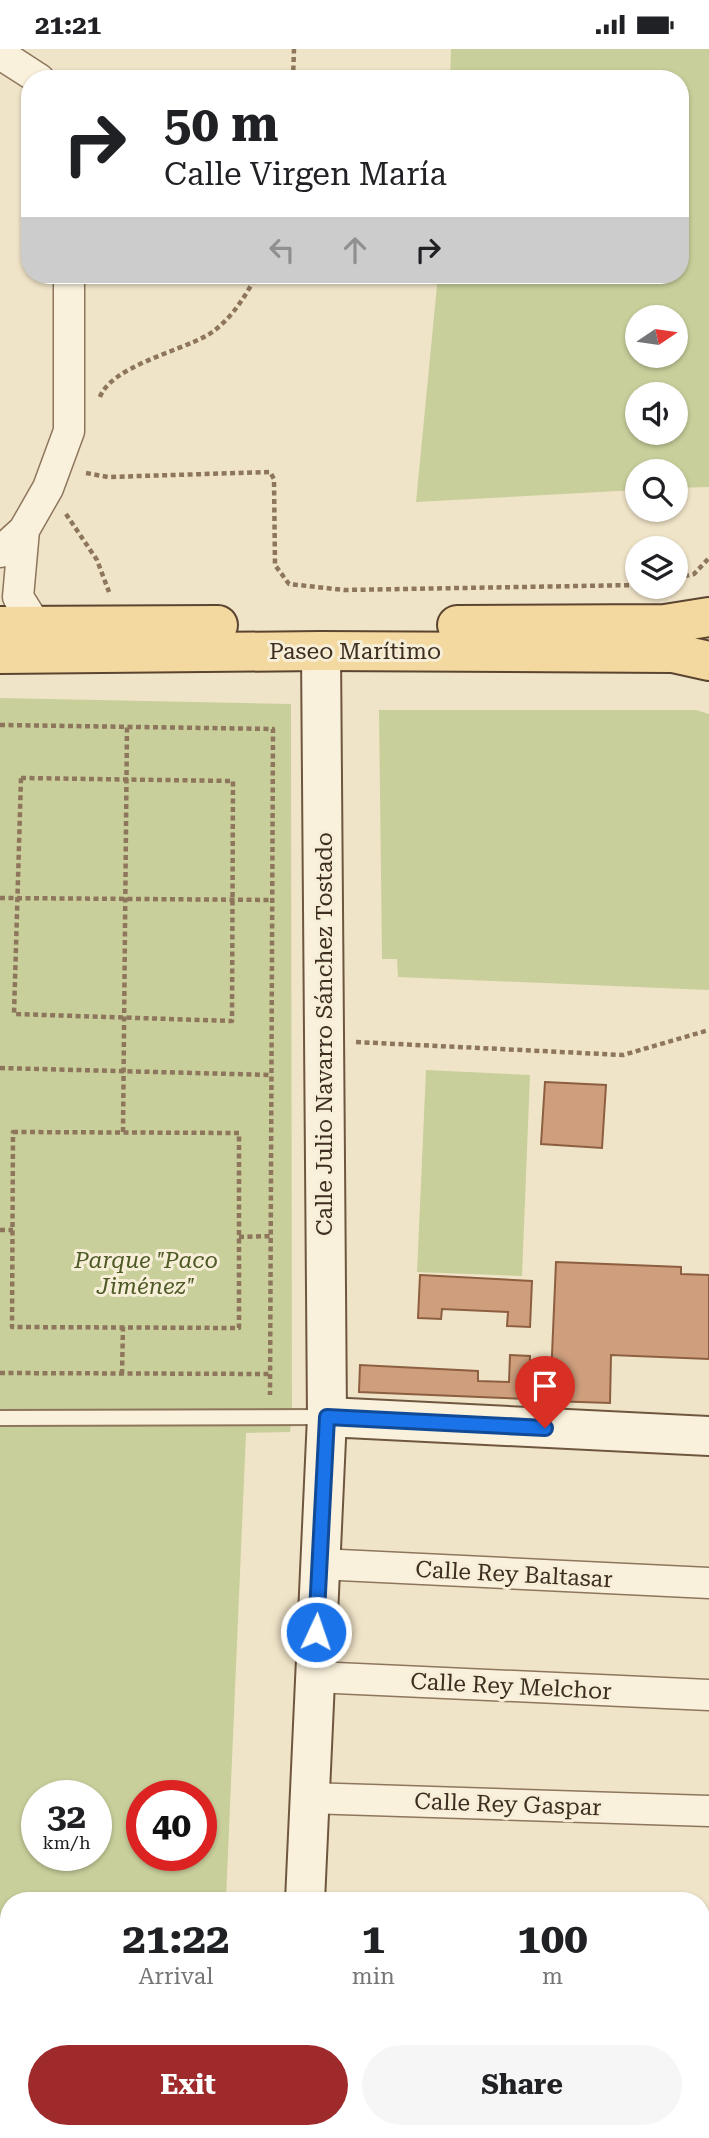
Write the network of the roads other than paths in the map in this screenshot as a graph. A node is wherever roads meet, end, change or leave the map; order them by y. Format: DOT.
graph roads {
  1 [pos="6,56"];
  2 [pos="26,70"];
  3 [pos="69,284"];
  4 [pos="24,530"];
  5 [pos="0,552"];
  6 [pos="709,617"];
  7 [pos="18,626"];
  8 [pos="321,651"];
  9 [pos="0,654"];
  10 [pos="709,661"];
  11 [pos="327,1417"];
  12 [pos="0,1418"];
  13 [pos="709,1436"];
  14 [pos="319,1564"];
  15 [pos="709,1583"];
  16 [pos="314,1677"];
  17 [pos="709,1695"];
  18 [pos="308,1798"];
  19 [pos="709,1811"];
  20 [pos="305,1892"];
  1 -- 2 [label="street"];
  3 -- 4 [label="street"];
  4 -- 5 [label="street"];
  4 -- 7 [label="street"];
  6 -- 7 [label="main road, Paseo Marítimo"];
  8 -- 9 [label="main road, Paseo Marítimo"];
  8 -- 10 [label="main road, Paseo Marítimo"];
  8 -- 11 [label="street, Calle Julio Navarro Sánchez Tostado"];
  11 -- 12 [label="lane"];
  11 -- 13 [label="street"];
  11 -- 14 [label="street, Calle Julio Navarro Sánchez Tostado"];
  14 -- 15 [label="street, Calle Rey Baltasar"];
  14 -- 16 [label="street, Calle Julio Navarro Sánchez Tostado"];
  16 -- 17 [label="street, Calle Rey Melchor"];
  16 -- 18 [label="street, Calle Julio Navarro Sánchez Tostado"];
  18 -- 19 [label="street, Calle Rey Gaspar"];
  18 -- 20 [label="street, Calle Julio Navarro Sánchez Tostado"];
}
